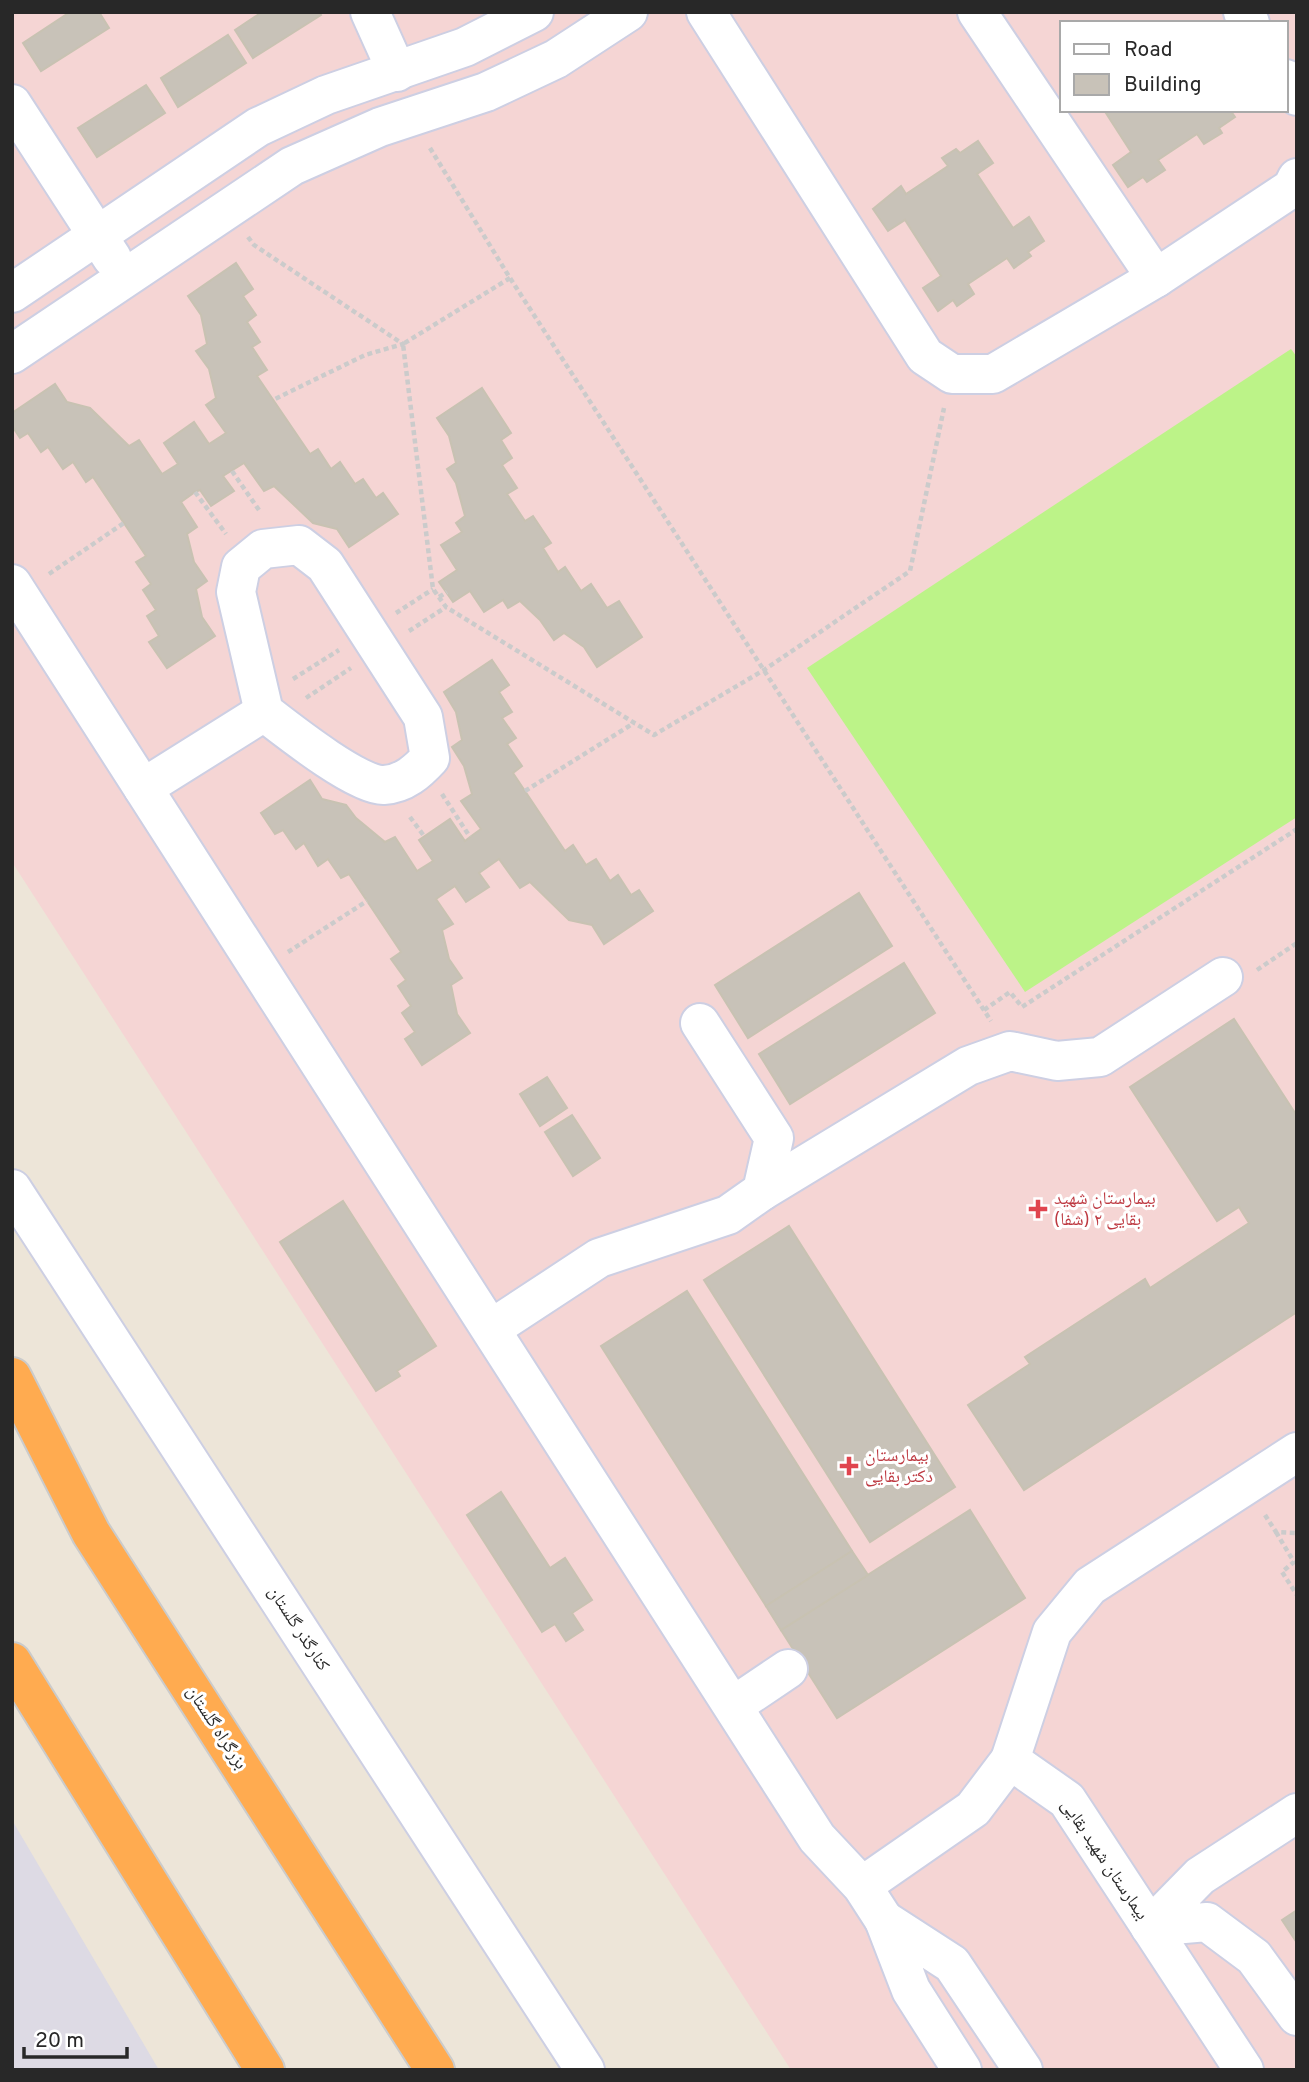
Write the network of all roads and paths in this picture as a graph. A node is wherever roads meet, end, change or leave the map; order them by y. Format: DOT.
graph roads {
  1 [pos="370,12"];
  2 [pos="534,12"];
  3 [pos="628,12"];
  4 [pos="706,12"];
  5 [pos="977,12"];
  6 [pos="397,72"];
  7 [pos="12,104"];
  8 [pos="410,117"];
  9 [pos="1297,178"];
  10 [pos="229,208"];
  11 [pos="97,236"];
  12 [pos="124,277"];
  13 [pos="510,278"];
  14 [pos="1156,278"];
  15 [pos="12,293"];
  16 [pos="404,344"];
  17 [pos="12,354"];
  18 [pos="952,374"];
  19 [pos="273,400"];
  20 [pos="232,471"];
  21 [pos="195,492"];
  22 [pos="124,523"];
  23 [pos="264,553"];
  24 [pos="15,589"];
  25 [pos="447,592"];
  26 [pos="439,597"];
  27 [pos="764,670"];
  28 [pos="264,712"];
  29 [pos="634,723"];
  30 [pos="420,769"];
  31 [pos="143,788"];
  32 [pos="525,791"];
  33 [pos="1297,829"];
  34 [pos="470,837"];
  35 [pos="367,901"];
  36 [pos="1297,943"];
  37 [pos="260,970"];
  38 [pos="1223,977"];
  39 [pos="984,1010"];
  40 [pos="700,1023"];
  41 [pos="1010,1051"];
  42 [pos="12,1189"];
  43 [pos="762,1191"];
  44 [pos="491,1329"];
  45 [pos="12,1377"];
  46 [pos="1297,1452"];
  47 [pos="1276,1532"];
  48 [pos="1297,1595"];
  49 [pos="12,1662"];
  50 [pos="788,1669"];
  51 [pos="733,1706"];
  52 [pos="1010,1760"];
  53 [pos="1297,1813"];
  54 [pos="862,1886"];
  55 [pos="884,1920"];
  56 [pos="1150,1927"];
  57 [pos="1297,2017"];
  58 [pos="265,2070"];
  59 [pos="435,2070"];
  60 [pos="585,2070"];
  61 [pos="962,2070"];
  62 [pos="1023,2070"];
  63 [pos="1244,2070"];
  1 -- 6 [label="street"];
  2 -- 6 [label="street"];
  3 -- 8 [label="street"];
  4 -- 18 [label="street"];
  5 -- 14 [label="street"];
  6 -- 11 [label="street"];
  7 -- 11 [label="street"];
  8 -- 10 [label="street"];
  8 -- 13 [label="path"];
  9 -- 14 [label="street"];
  10 -- 12 [label="street"];
  10 -- 16 [label="path"];
  11 -- 12 [label="street"];
  11 -- 15 [label="street"];
  12 -- 17 [label="street"];
  13 -- 16 [label="path"];
  13 -- 27 [label="path"];
  14 -- 18 [label="street"];
  16 -- 19 [label="path"];
  16 -- 26 [label="path"];
  18 -- 27 [label="path"];
  20 -- 23 [label="path"];
  21 -- 23 [label="path"];
  22 -- 24 [label="path"];
  23 -- 28 [label="street"];
  23 -- 30 [label="street"];
  24 -- 31 [label="street"];
  25 -- 26 [label="path"];
  26 -- 29 [label="path"];
  27 -- 29 [label="path"];
  27 -- 39 [label="path"];
  28 -- 30 [label="street"];
  28 -- 31 [label="street"];
  29 -- 32 [label="path"];
  30 -- 34 [label="path"];
  31 -- 37 [label="street"];
  33 -- 39 [label="path"];
  35 -- 37 [label="path"];
  36 -- 38 [label="path"];
  37 -- 44 [label="street"];
  38 -- 41 [label="street"];
  39 -- 41 [label="path"];
  40 -- 43 [label="street"];
  41 -- 43 [label="street"];
  42 -- 60 [label="street, کنارگذر گلستان"];
  43 -- 44 [label="street"];
  44 -- 51 [label="street"];
  45 -- 59 [label="highway, بزرگراه گلستان"];
  46 -- 52 [label="street"];
  47 -- 48 [label="path"];
  49 -- 58 [label="highway"];
  50 -- 51 [label="street"];
  51 -- 54 [label="street"];
  52 -- 54 [label="street"];
  52 -- 56 [label="street, بیمارستان شهید بقایی"];
  53 -- 56 [label="street"];
  54 -- 55 [label="street"];
  55 -- 61 [label="street"];
  55 -- 62 [label="street"];
  56 -- 57 [label="street"];
  56 -- 63 [label="street, بیمارستان شهید بقایی"];
}
